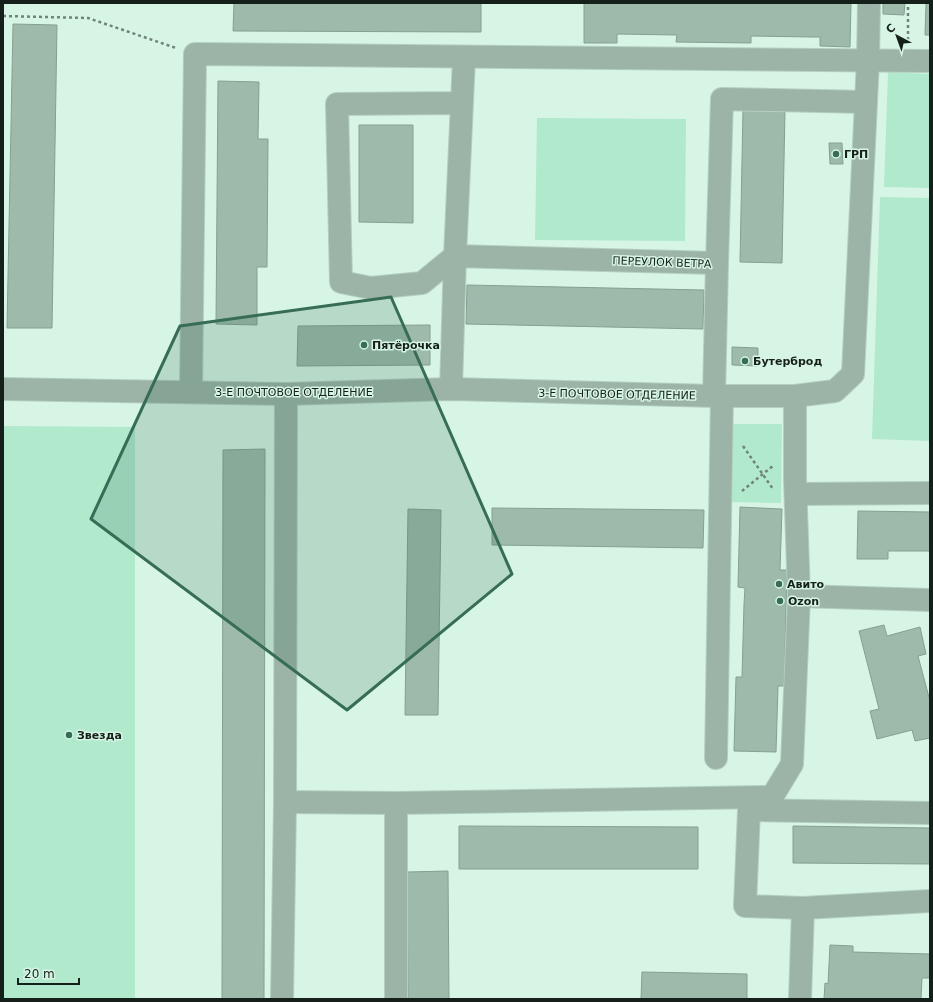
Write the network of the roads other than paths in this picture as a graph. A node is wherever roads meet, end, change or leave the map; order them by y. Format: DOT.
graph roads {
  1 [pos="869,3"];
  2 [pos="464,58"];
  3 [pos="868,60"];
  4 [pos="930,61"];
  5 [pos="866,102"];
  6 [pos="462,103"];
  7 [pos="455,256"];
  8 [pos="716,263"];
  9 [pos="451,389"];
  10 [pos="3,390"];
  11 [pos="191,391"];
  12 [pos="286,394"];
  13 [pos="795,396"];
  14 [pos="720,403"];
  15 [pos="786,493"];
  16 [pos="930,493"];
  17 [pos="799,596"];
  18 [pos="930,600"];
  19 [pos="716,758"];
  20 [pos="772,797"];
  21 [pos="285,802"];
  22 [pos="396,803"];
  23 [pos="749,810"];
  24 [pos="930,813"];
  25 [pos="930,901"];
  26 [pos="803,908"];
  27 [pos="282,999"];
  28 [pos="396,999"];
  29 [pos="800,999"];
  1 -- 3 [label="street, 3-Е ПОЧТОВОЕ ОТДЕЛЕНИЕ"];
  2 -- 3 [label="street"];
  2 -- 6 [label="street"];
  2 -- 11 [label="street"];
  3 -- 4 [label="street"];
  3 -- 5 [label="street, 3-Е ПОЧТОВОЕ ОТДЕЛЕНИЕ"];
  5 -- 8 [label="street, ПЕРЕУЛОК ВЕТРА"];
  5 -- 13 [label="street, 3-Е ПОЧТОВОЕ ОТДЕЛЕНИЕ"];
  6 -- 7 [label="street"];
  6 -- 7 [label="street"];
  7 -- 8 [label="street, ПЕРЕУЛОК ВЕТРА"];
  7 -- 9 [label="street"];
  8 -- 14 [label="street"];
  9 -- 12 [label="street, 3-Е ПОЧТОВОЕ ОТДЕЛЕНИЕ"];
  9 -- 14 [label="street, 3-Е ПОЧТОВОЕ ОТДЕЛЕНИЕ"];
  10 -- 11 [label="street, 3-Е ПОЧТОВОЕ ОТДЕЛЕНИЕ"];
  11 -- 12 [label="street, 3-Е ПОЧТОВОЕ ОТДЕЛЕНИЕ"];
  12 -- 21 [label="street"];
  13 -- 14 [label="street, 3-Е ПОЧТОВОЕ ОТДЕЛЕНИЕ"];
  13 -- 15 [label="street"];
  14 -- 19 [label="street"];
  15 -- 16 [label="street"];
  15 -- 17 [label="street"];
  17 -- 18 [label="street"];
  17 -- 20 [label="street"];
  20 -- 22 [label="street"];
  20 -- 23 [label="street"];
  21 -- 22 [label="street"];
  21 -- 27 [label="street"];
  22 -- 28 [label="street"];
  23 -- 24 [label="street"];
  23 -- 26 [label="street"];
  25 -- 26 [label="street"];
  26 -- 29 [label="street"];
}
